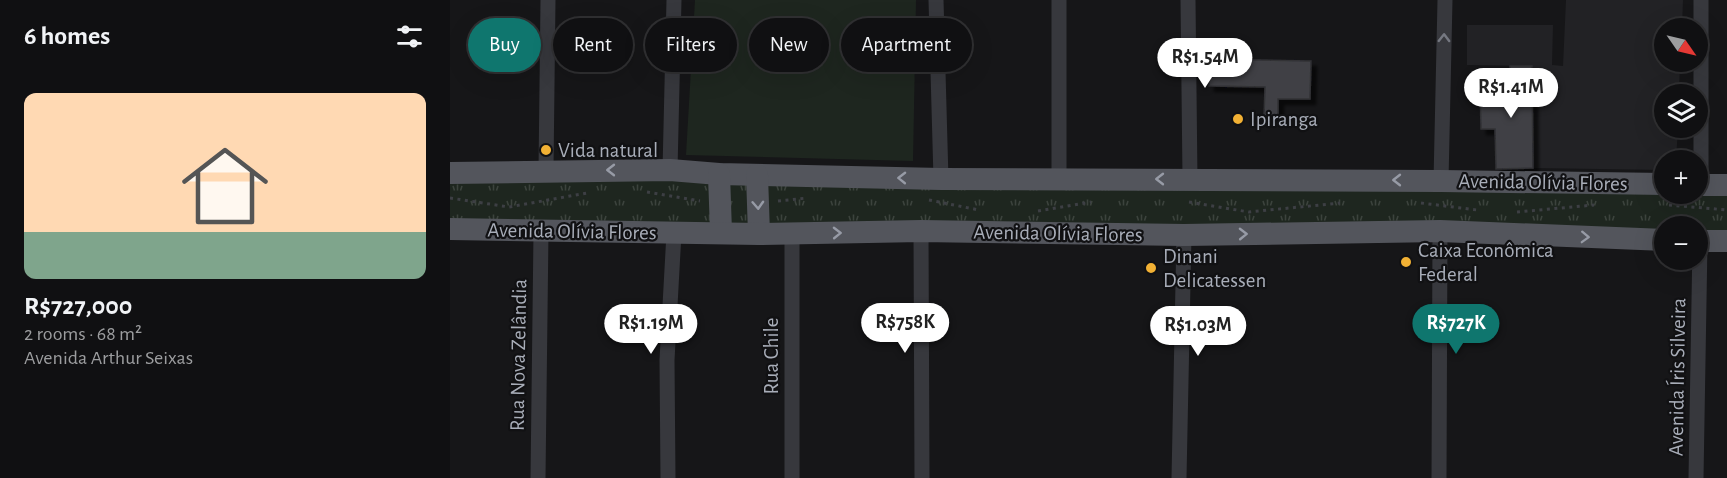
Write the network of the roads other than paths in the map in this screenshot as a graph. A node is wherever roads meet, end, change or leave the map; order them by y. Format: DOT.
graph roads {
  1 [pos="548,0"];
  2 [pos="674,0"];
  3 [pos="936,0"];
  4 [pos="1059,0"];
  5 [pos="1188,0"];
  6 [pos="1445,0"];
  7 [pos="1701,0"];
  8 [pos="1699,150"];
  9 [pos="546,170"];
  10 [pos="669,170"];
  11 [pos="450,172"];
  12 [pos="719,174"];
  13 [pos="757,175"];
  14 [pos="941,179"];
  15 [pos="1059,179"];
  16 [pos="1190,179"];
  17 [pos="1441,180"];
  18 [pos="1708,185"];
  19 [pos="1727,185"];
  20 [pos="1654,193"];
  21 [pos="450,229"];
  22 [pos="921,231"];
  23 [pos="1440,231"];
  24 [pos="541,232"];
  25 [pos="721,232"];
  26 [pos="674,233"];
  27 [pos="759,234"];
  28 [pos="792,234"];
  29 [pos="1184,235"];
  30 [pos="1654,240"];
  31 [pos="1727,241"];
  32 [pos="1708,242"];
  33 [pos="1699,270"];
  34 [pos="538,478"];
  35 [pos="668,478"];
  36 [pos="792,478"];
  37 [pos="922,478"];
  38 [pos="1179,478"];
  39 [pos="1439,478"];
  40 [pos="1696,478"];
  1 -- 9 [label="street"];
  2 -- 10 [label="street"];
  3 -- 14 [label="street"];
  4 -- 15 [label="street"];
  5 -- 16 [label="street"];
  17 -- 6 [label="street, one-way"];
  7 -- 8 [label="street"];
  10 -- 9 [label="main road, Avenida Olívia Flores, one-way"];
  9 -- 11 [label="main road, Avenida Olívia Flores"];
  10 -- 12 [label="main road, Avenida Olívia Flores"];
  12 -- 13 [label="main road, Avenida Olívia Flores"];
  12 -- 25 [label="main road"];
  14 -- 13 [label="main road, Avenida Olívia Flores, one-way"];
  13 -- 27 [label="main road, one-way"];
  14 -- 15 [label="main road, Avenida Olívia Flores"];
  16 -- 15 [label="main road, Avenida Olívia Flores, one-way"];
  17 -- 16 [label="main road, Avenida Olívia Flores, one-way"];
  17 -- 20 [label="main road, Avenida Olívia Flores"];
  18 -- 19 [label="main road"];
  21 -- 24 [label="main road, Avenida Olívia Flores"];
  28 -- 22 [label="main road, Avenida Olívia Flores, one-way"];
  22 -- 29 [label="main road, Avenida Olívia Flores"];
  22 -- 37 [label="street"];
  29 -- 23 [label="main road, Avenida Olívia Flores, one-way"];
  23 -- 30 [label="main road, Avenida Olívia Flores, one-way"];
  23 -- 39 [label="street"];
  24 -- 26 [label="main road, Avenida Olívia Flores"];
  24 -- 34 [label="street, Rua Nova Zelândia"];
  25 -- 26 [label="main road, Avenida Olívia Flores"];
  25 -- 27 [label="main road, Avenida Olívia Flores"];
  26 -- 35 [label="street"];
  27 -- 28 [label="main road, Avenida Olívia Flores"];
  28 -- 36 [label="street, Rua Chile"];
  29 -- 38 [label="street"];
  31 -- 32 [label="main road"];
  33 -- 40 [label="street, Avenida Íris Silveira"];
}
